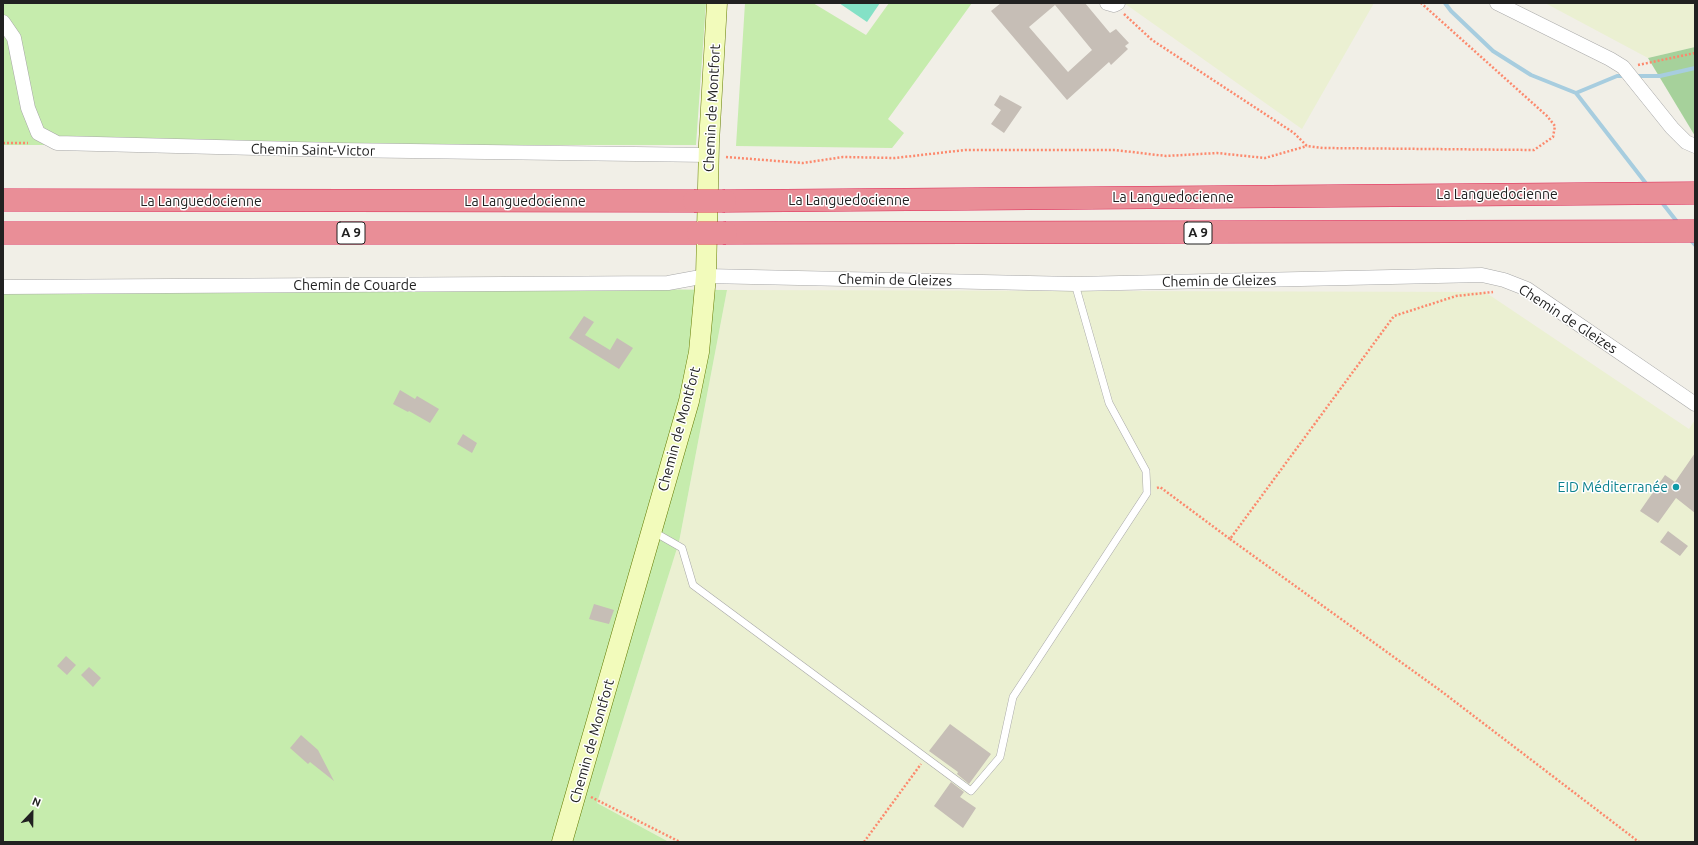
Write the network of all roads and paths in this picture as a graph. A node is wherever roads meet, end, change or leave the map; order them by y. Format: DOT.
graph roads {
  1 [pos="716,3"];
  2 [pos="1421,3"];
  3 [pos="1497,3"];
  4 [pos="1113,4"];
  5 [pos="3,22"];
  6 [pos="1695,52"];
  7 [pos="1623,67"];
  8 [pos="1307,146"];
  9 [pos="1695,146"];
  10 [pos="709,155"];
  11 [pos="1695,193"];
  12 [pos="3,200"];
  13 [pos="1695,231"];
  14 [pos="3,233"];
  15 [pos="706,276"];
  16 [pos="1075,284"];
  17 [pos="3,287"];
  18 [pos="1495,292"];
  19 [pos="1695,404"];
  20 [pos="1147,493"];
  21 [pos="652,530"];
  22 [pos="1230,539"];
  23 [pos="926,758"];
  24 [pos="578,790"];
  25 [pos="562,842"];
  26 [pos="680,842"];
  27 [pos="864,842"];
  28 [pos="1639,842"];
  1 -- 10 [label="street, Chemin de Montfort"];
  2 -- 8 [label="path"];
  3 -- 7 [label="street"];
  4 -- 8 [label="path"];
  5 -- 10 [label="street, Chemin Saint-Victor"];
  6 -- 7 [label="path"];
  7 -- 9 [label="street"];
  8 -- 10 [label="path"];
  10 -- 15 [label="street, Chemin de Montfort"];
  11 -- 12 [label="highway, La Languedocienne, bridge"];
  13 -- 14 [label="highway, A 9, bridge"];
  15 -- 16 [label="street, Chemin de Gleizes"];
  15 -- 17 [label="street, Chemin de Couarde"];
  15 -- 21 [label="street, Chemin de Montfort"];
  16 -- 19 [label="street, Chemin de Gleizes"];
  16 -- 20 [label="lane"];
  18 -- 22 [label="path"];
  20 -- 22 [label="path"];
  20 -- 23 [label="lane"];
  21 -- 23 [label="lane"];
  21 -- 24 [label="street, Chemin de Montfort"];
  22 -- 28 [label="path"];
  23 -- 27 [label="path"];
  24 -- 25 [label="street, Chemin de Montfort"];
  24 -- 26 [label="path"];
}
